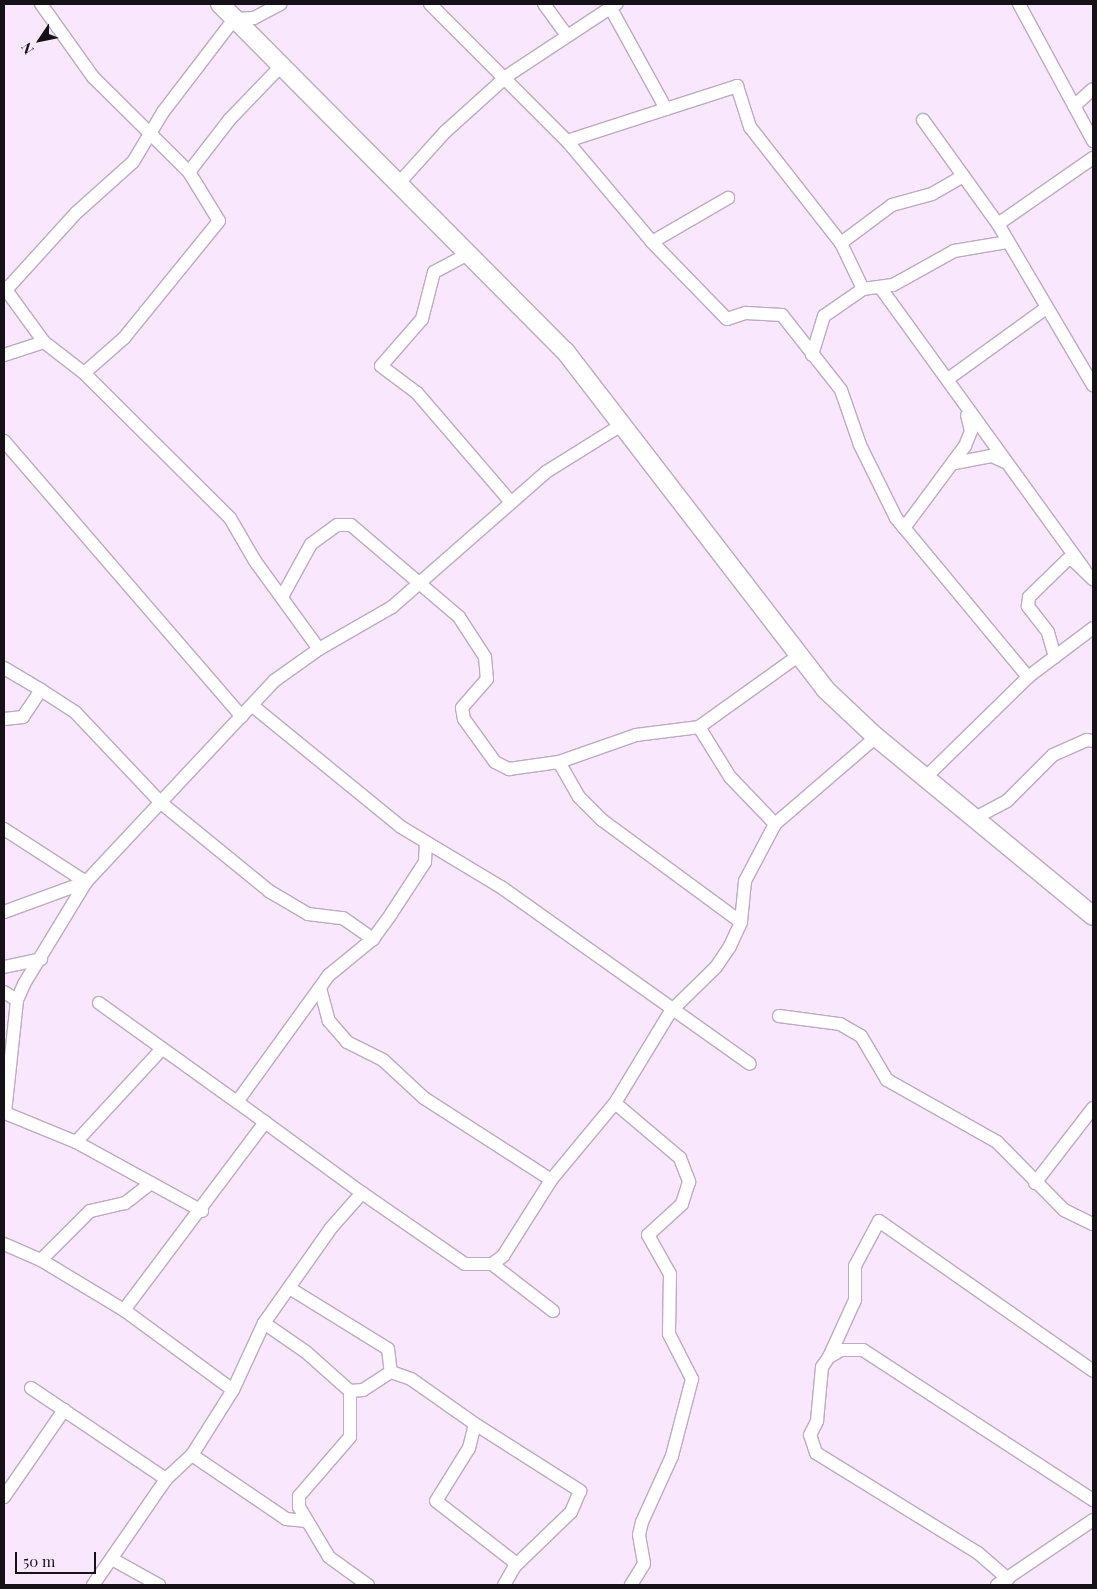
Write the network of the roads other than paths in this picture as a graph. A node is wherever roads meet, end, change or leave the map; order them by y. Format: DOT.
graph roads {
  1 [pos="41,4"];
  2 [pos="220,4"];
  3 [pos="280,4"];
  4 [pos="430,4"];
  5 [pos="544,4"];
  6 [pos="1018,4"];
  7 [pos="613,5"];
  8 [pos="234,19"];
  9 [pos="567,36"];
  10 [pos="282,65"];
  11 [pos="506,76"];
  12 [pos="1093,89"];
  13 [pos="1074,106"];
  14 [pos="666,109"];
  15 [pos="923,120"];
  16 [pos="150,135"];
  17 [pos="567,141"];
  18 [pos="1093,141"];
  19 [pos="1093,158"];
  20 [pos="190,172"];
  21 [pos="963,176"];
  22 [pos="399,183"];
  23 [pos="728,198"];
  24 [pos="998,224"];
  25 [pos="652,242"];
  26 [pos="1008,242"];
  27 [pos="840,243"];
  28 [pos="468,254"];
  29 [pos="880,287"];
  30 [pos="5,289"];
  31 [pos="863,289"];
  32 [pos="1046,308"];
  33 [pos="44,342"];
  34 [pos="4,355"];
  35 [pos="812,355"];
  36 [pos="84,373"];
  37 [pos="948,379"];
  38 [pos="1093,384"];
  39 [pos="964,406"];
  40 [pos="623,424"];
  41 [pos="4,441"];
  42 [pos="1005,462"];
  43 [pos="955,464"];
  44 [pos="510,501"];
  45 [pos="904,528"];
  46 [pos="1089,574"];
  47 [pos="419,581"];
  48 [pos="283,596"];
  49 [pos="1093,628"];
  50 [pos="319,648"];
  51 [pos="798,656"];
  52 [pos="1055,657"];
  53 [pos="4,668"];
  54 [pos="1028,677"];
  55 [pos="41,690"];
  56 [pos="254,707"];
  57 [pos="242,717"];
  58 [pos="4,719"];
  59 [pos="699,727"];
  60 [pos="876,737"];
  61 [pos="1093,741"];
  62 [pos="559,762"];
  63 [pos="925,778"];
  64 [pos="160,802"];
  65 [pos="975,818"];
  66 [pos="775,824"];
  67 [pos="4,829"];
  68 [pos="426,843"];
  69 [pos="86,882"];
  70 [pos="4,912"];
  71 [pos="1093,916"];
  72 [pos="741,922"];
  73 [pos="373,940"];
  74 [pos="41,959"];
  75 [pos="4,967"];
  76 [pos="320,988"];
  77 [pos="4,992"];
  78 [pos="17,1000"];
  79 [pos="99,1003"];
  80 [pos="670,1011"];
  81 [pos="779,1016"];
  82 [pos="160,1051"];
  83 [pos="750,1064"];
  84 [pos="238,1102"];
  85 [pos="615,1103"];
  86 [pos="1093,1108"];
  87 [pos="265,1122"];
  88 [pos="76,1142"];
  89 [pos="551,1180"];
  90 [pos="151,1183"];
  91 [pos="1035,1183"];
  92 [pos="362,1193"];
  93 [pos="202,1211"];
  94 [pos="1093,1224"];
  95 [pos="4,1244"];
  96 [pos="41,1260"];
  97 [pos="492,1264"];
  98 [pos="291,1289"];
  99 [pos="124,1310"];
  100 [pos="553,1311"];
  101 [pos="264,1323"];
  102 [pos="829,1357"];
  103 [pos="1093,1371"];
  104 [pos="391,1372"];
  105 [pos="31,1388"];
  106 [pos="233,1390"];
  107 [pos="350,1391"];
  108 [pos="64,1410"];
  109 [pos="475,1424"];
  110 [pos="192,1455"];
  111 [pos="166,1479"];
  112 [pos="4,1497"];
  113 [pos="1093,1500"];
  114 [pos="1093,1520"];
  115 [pos="304,1521"];
  116 [pos="112,1559"];
  117 [pos="515,1566"];
  118 [pos="1003,1582"];
  119 [pos="93,1585"];
  120 [pos="159,1585"];
  121 [pos="368,1585"];
  122 [pos="504,1585"];
  123 [pos="631,1585"];
  1 -- 16 [label="street"];
  2 -- 8 [label="main road"];
  3 -- 8 [label="street"];
  4 -- 11 [label="street"];
  5 -- 9 [label="street"];
  6 -- 13 [label="street"];
  7 -- 9 [label="street"];
  7 -- 14 [label="street"];
  8 -- 10 [label="main road"];
  8 -- 16 [label="street"];
  9 -- 11 [label="street"];
  10 -- 20 [label="street"];
  10 -- 22 [label="main road"];
  11 -- 17 [label="street"];
  11 -- 22 [label="street"];
  12 -- 13 [label="street"];
  13 -- 18 [label="street"];
  14 -- 17 [label="street"];
  14 -- 27 [label="street"];
  15 -- 21 [label="street"];
  16 -- 20 [label="street"];
  16 -- 30 [label="street"];
  17 -- 25 [label="street"];
  19 -- 24 [label="street"];
  20 -- 36 [label="street"];
  21 -- 24 [label="street"];
  21 -- 27 [label="street"];
  22 -- 28 [label="main road"];
  23 -- 25 [label="street"];
  24 -- 26 [label="street"];
  25 -- 35 [label="street"];
  26 -- 29 [label="street"];
  26 -- 32 [label="street"];
  27 -- 31 [label="street"];
  28 -- 40 [label="main road"];
  28 -- 44 [label="street"];
  29 -- 31 [label="street"];
  29 -- 37 [label="street"];
  30 -- 33 [label="street"];
  31 -- 35 [label="street"];
  32 -- 37 [label="street"];
  32 -- 38 [label="street"];
  33 -- 34 [label="street"];
  33 -- 36 [label="street"];
  35 -- 45 [label="street"];
  36 -- 48 [label="street"];
  37 -- 39 [label="street"];
  39 -- 42 [label="street"];
  39 -- 43 [label="street"];
  40 -- 44 [label="street"];
  40 -- 51 [label="main road"];
  41 -- 57 [label="street"];
  42 -- 43 [label="street"];
  42 -- 46 [label="street"];
  43 -- 45 [label="street"];
  44 -- 47 [label="street"];
  45 -- 54 [label="street"];
  46 -- 52 [label="street"];
  47 -- 48 [label="street"];
  47 -- 50 [label="street"];
  47 -- 62 [label="street"];
  48 -- 50 [label="street"];
  49 -- 52 [label="street"];
  50 -- 56 [label="street"];
  51 -- 59 [label="street"];
  51 -- 60 [label="main road"];
  52 -- 54 [label="street"];
  53 -- 55 [label="street"];
  54 -- 63 [label="street"];
  55 -- 58 [label="street"];
  55 -- 64 [label="street"];
  56 -- 57 [label="street"];
  56 -- 68 [label="street"];
  57 -- 64 [label="street"];
  59 -- 62 [label="street"];
  59 -- 66 [label="street"];
  60 -- 63 [label="main road"];
  60 -- 66 [label="street"];
  61 -- 65 [label="street"];
  62 -- 72 [label="street"];
  63 -- 65 [label="main road"];
  64 -- 69 [label="street"];
  64 -- 73 [label="street"];
  65 -- 71 [label="main road"];
  66 -- 72 [label="street"];
  67 -- 69 [label="street"];
  68 -- 73 [label="street"];
  68 -- 80 [label="street"];
  69 -- 70 [label="street"];
  69 -- 74 [label="street"];
  72 -- 80 [label="street"];
  73 -- 76 [label="street"];
  74 -- 75 [label="street"];
  74 -- 78 [label="street"];
  76 -- 84 [label="street"];
  76 -- 89 [label="street"];
  77 -- 78 [label="street"];
  78 -- 88 [label="street"];
  79 -- 82 [label="street"];
  80 -- 83 [label="street"];
  80 -- 85 [label="street"];
  81 -- 91 [label="street"];
  82 -- 84 [label="street"];
  82 -- 88 [label="street"];
  84 -- 87 [label="street"];
  85 -- 89 [label="street"];
  85 -- 123 [label="street"];
  86 -- 91 [label="street"];
  87 -- 92 [label="street"];
  87 -- 93 [label="street"];
  88 -- 90 [label="street"];
  89 -- 97 [label="street"];
  90 -- 93 [label="street"];
  90 -- 96 [label="street"];
  91 -- 94 [label="street"];
  92 -- 97 [label="street"];
  92 -- 98 [label="street"];
  93 -- 99 [label="street"];
  95 -- 96 [label="street"];
  96 -- 99 [label="street"];
  97 -- 100 [label="street"];
  98 -- 101 [label="street"];
  98 -- 104 [label="street"];
  99 -- 106 [label="street"];
  101 -- 106 [label="street"];
  101 -- 107 [label="street"];
  102 -- 103 [label="street"];
  102 -- 113 [label="street"];
  102 -- 118 [label="street"];
  104 -- 107 [label="street"];
  104 -- 109 [label="street"];
  105 -- 108 [label="street"];
  106 -- 110 [label="street"];
  107 -- 115 [label="street"];
  108 -- 111 [label="street"];
  108 -- 112 [label="street"];
  109 -- 117 [label="street"];
  109 -- 117 [label="street"];
  110 -- 111 [label="street"];
  110 -- 115 [label="street"];
  111 -- 116 [label="street"];
  114 -- 118 [label="street"];
  115 -- 121 [label="street"];
  116 -- 119 [label="street"];
  116 -- 120 [label="street"];
  117 -- 122 [label="street"];
}
